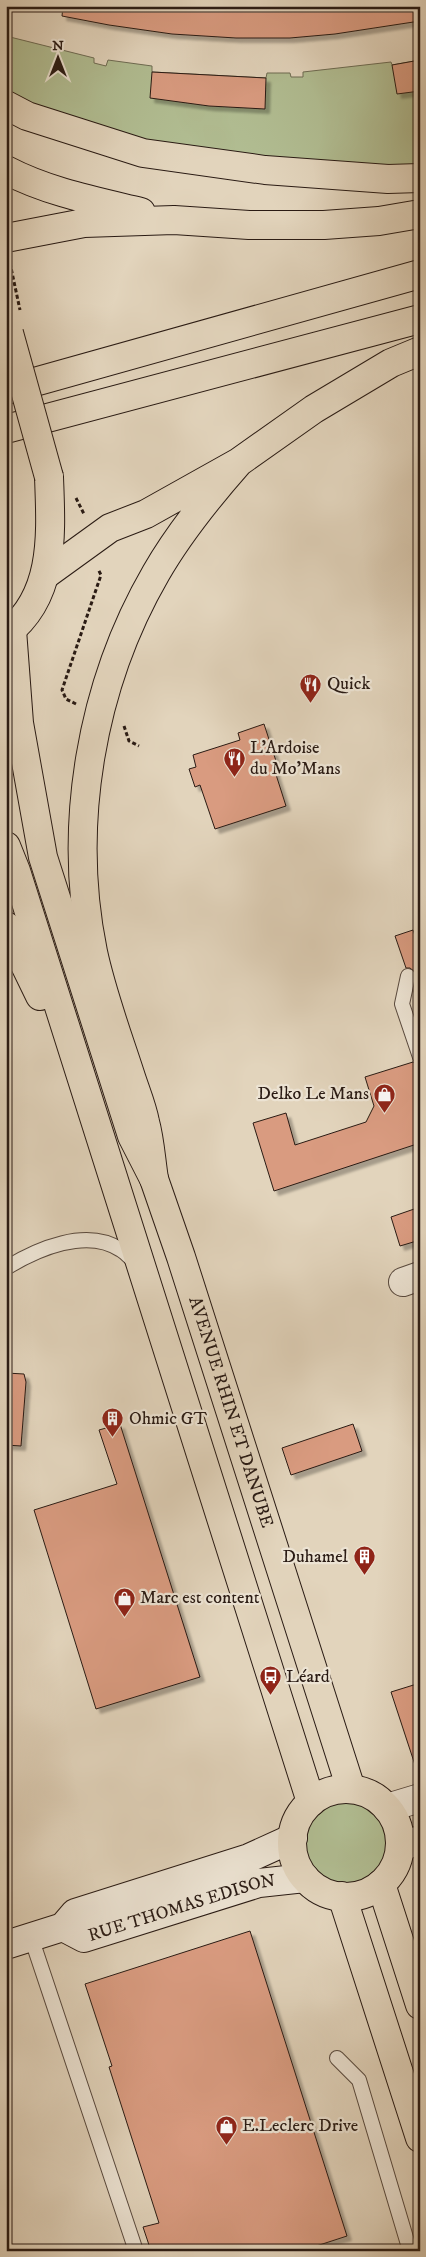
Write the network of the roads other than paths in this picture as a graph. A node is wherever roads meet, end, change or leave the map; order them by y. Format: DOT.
graph roads {
  1 [pos="6,105"];
  2 [pos="6,170"];
  3 [pos="420,178"];
  4 [pos="420,214"];
  5 [pos="174,220"];
  6 [pos="7,238"];
  7 [pos="420,274"];
  8 [pos="420,319"];
  9 [pos="8,330"];
  10 [pos="420,351"];
  11 [pos="6,390"];
  12 [pos="6,429"];
  13 [pos="239,462"];
  14 [pos="46,575"];
  15 [pos="9,632"];
  16 [pos="6,846"];
  17 [pos="6,926"];
  18 [pos="408,976"];
  19 [pos="420,1057"];
  20 [pos="85,1088"];
  21 [pos="154,1179"];
  22 [pos="12,1264"];
  23 [pos="142,1269"];
  24 [pos="351,1789"];
  25 [pos="420,1798"];
  26 [pos="311,1802"];
  27 [pos="387,1808"];
  28 [pos="292,1838"];
  29 [pos="410,1844"];
  30 [pos="305,1878"];
  31 [pos="381,1884"];
  32 [pos="342,1896"];
  33 [pos="63,1927"];
  34 [pos="19,1941"];
  35 [pos="420,2005"];
  36 [pos="337,2058"];
  37 [pos="420,2138"];
  38 [pos="136,2251"];
  39 [pos="410,2251"];
  1 -- 3 [label="main road"];
  2 -- 5 [label="main road"];
  4 -- 5 [label="main road"];
  5 -- 6 [label="main road"];
  7 -- 11 [label="main road"];
  8 -- 12 [label="main road"];
  9 -- 14 [label="main road, bridge"];
  10 -- 13 [label="main road"];
  13 -- 14 [label="main road"];
  13 -- 21 [label="main road"];
  14 -- 15 [label="main road"];
  15 -- 21 [label="main road"];
  16 -- 20 [label="main road"];
  17 -- 20 [label="main road"];
  18 -- 19 [label="lane"];
  20 -- 23 [label="main road"];
  21 -- 24 [label="main road, AVENUE RHIN ET DANUBE"];
  22 -- 23 [label="lane"];
  23 -- 26 [label="main road"];
  24 -- 26 [label="main road"];
  24 -- 27 [label="main road"];
  25 -- 27 [label="street"];
  26 -- 28 [label="main road"];
  27 -- 29 [label="main road"];
  28 -- 30 [label="main road"];
  28 -- 33 [label="street, RUE THOMAS EDISON"];
  29 -- 31 [label="main road"];
  30 -- 32 [label="main road"];
  30 -- 33 [label="street, RUE THOMAS EDISON"];
  31 -- 32 [label="main road"];
  31 -- 35 [label="main road"];
  32 -- 37 [label="main road"];
  33 -- 34 [label="street, RUE THOMAS EDISON"];
  34 -- 38 [label="lane"];
  36 -- 39 [label="lane"];
}
